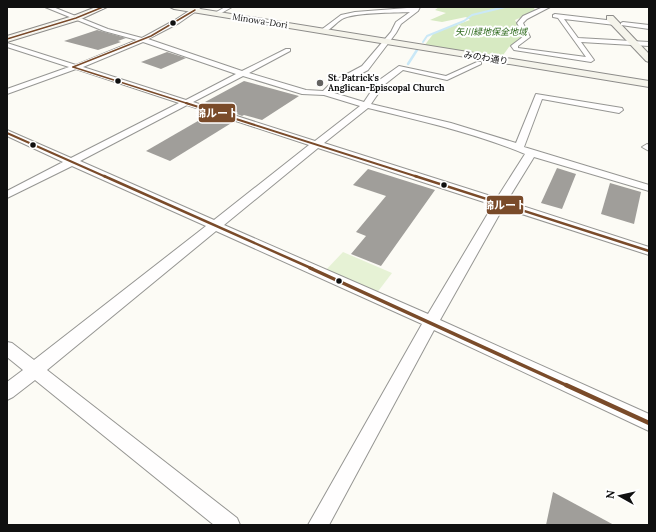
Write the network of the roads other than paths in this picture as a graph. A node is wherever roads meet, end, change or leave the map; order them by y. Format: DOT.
graph roads {
  1 [pos="48,7"];
  2 [pos="94,7"];
  3 [pos="103,7"];
  4 [pos="174,7"];
  5 [pos="229,7"];
  6 [pos="548,7"];
  7 [pos="197,9"];
  8 [pos="416,9"];
  9 [pos="537,13"];
  10 [pos="216,14"];
  11 [pos="545,14"];
  12 [pos="74,17"];
  13 [pos="619,23"];
  14 [pos="649,27"];
  15 [pos="323,31"];
  16 [pos="7,35"];
  17 [pos="7,38"];
  18 [pos="144,40"];
  19 [pos="576,40"];
  20 [pos="387,42"];
  21 [pos="642,43"];
  22 [pos="7,45"];
  23 [pos="288,50"];
  24 [pos="649,50"];
  25 [pos="649,59"];
  26 [pos="479,63"];
  27 [pos="73,67"];
  28 [pos="241,73"];
  29 [pos="649,84"];
  30 [pos="7,92"];
  31 [pos="325,93"];
  32 [pos="185,102"];
  33 [pos="366,105"];
  34 [pos="619,110"];
  35 [pos="7,134"];
  36 [pos="317,144"];
  37 [pos="525,150"];
  38 [pos="70,162"];
  39 [pos="649,188"];
  40 [pos="7,195"];
  41 [pos="500,202"];
  42 [pos="214,226"];
  43 [pos="649,251"];
  44 [pos="431,322"];
  45 [pos="7,348"];
  46 [pos="35,370"];
  47 [pos="7,392"];
  48 [pos="649,423"];
  49 [pos="230,525"];
  50 [pos="318,525"];
  1 -- 12 [label="street"];
  2 -- 12 [label="street"];
  3 -- 12 [label="street"];
  4 -- 7 [label="street, Minowa-Dori"];
  5 -- 10 [label="street"];
  6 -- 9 [label="street"];
  7 -- 10 [label="street, Minowa-Dori"];
  7 -- 18 [label="street"];
  8 -- 15 [label="street"];
  8 -- 20 [label="street"];
  9 -- 11 [label="street"];
  9 -- 19 [label="street"];
  10 -- 15 [label="street, Minowa-Dori"];
  12 -- 16 [label="street"];
  12 -- 17 [label="street"];
  12 -- 18 [label="street"];
  13 -- 14 [label="street"];
  13 -- 19 [label="street"];
  13 -- 21 [label="street"];
  15 -- 20 [label="street, みのわ通り"];
  18 -- 27 [label="street"];
  18 -- 28 [label="street"];
  19 -- 21 [label="street"];
  20 -- 29 [label="street, みのわ通り"];
  20 -- 31 [label="street"];
  21 -- 24 [label="street"];
  21 -- 25 [label="street"];
  22 -- 27 [label="street"];
  23 -- 28 [label="street"];
  26 -- 33 [label="street"];
  27 -- 30 [label="street"];
  27 -- 32 [label="street"];
  28 -- 31 [label="street"];
  28 -- 32 [label="street"];
  31 -- 33 [label="street"];
  32 -- 36 [label="street"];
  32 -- 38 [label="street"];
  33 -- 36 [label="street"];
  33 -- 37 [label="street"];
  34 -- 37 [label="street"];
  35 -- 38 [label="street"];
  36 -- 41 [label="street"];
  36 -- 42 [label="street"];
  37 -- 39 [label="street"];
  37 -- 41 [label="street"];
  38 -- 40 [label="street"];
  38 -- 42 [label="street"];
  41 -- 43 [label="street"];
  41 -- 44 [label="street"];
  42 -- 44 [label="street"];
  42 -- 46 [label="street"];
  44 -- 48 [label="street"];
  44 -- 50 [label="street"];
  45 -- 46 [label="street"];
  46 -- 47 [label="street"];
  46 -- 49 [label="street"];
}
